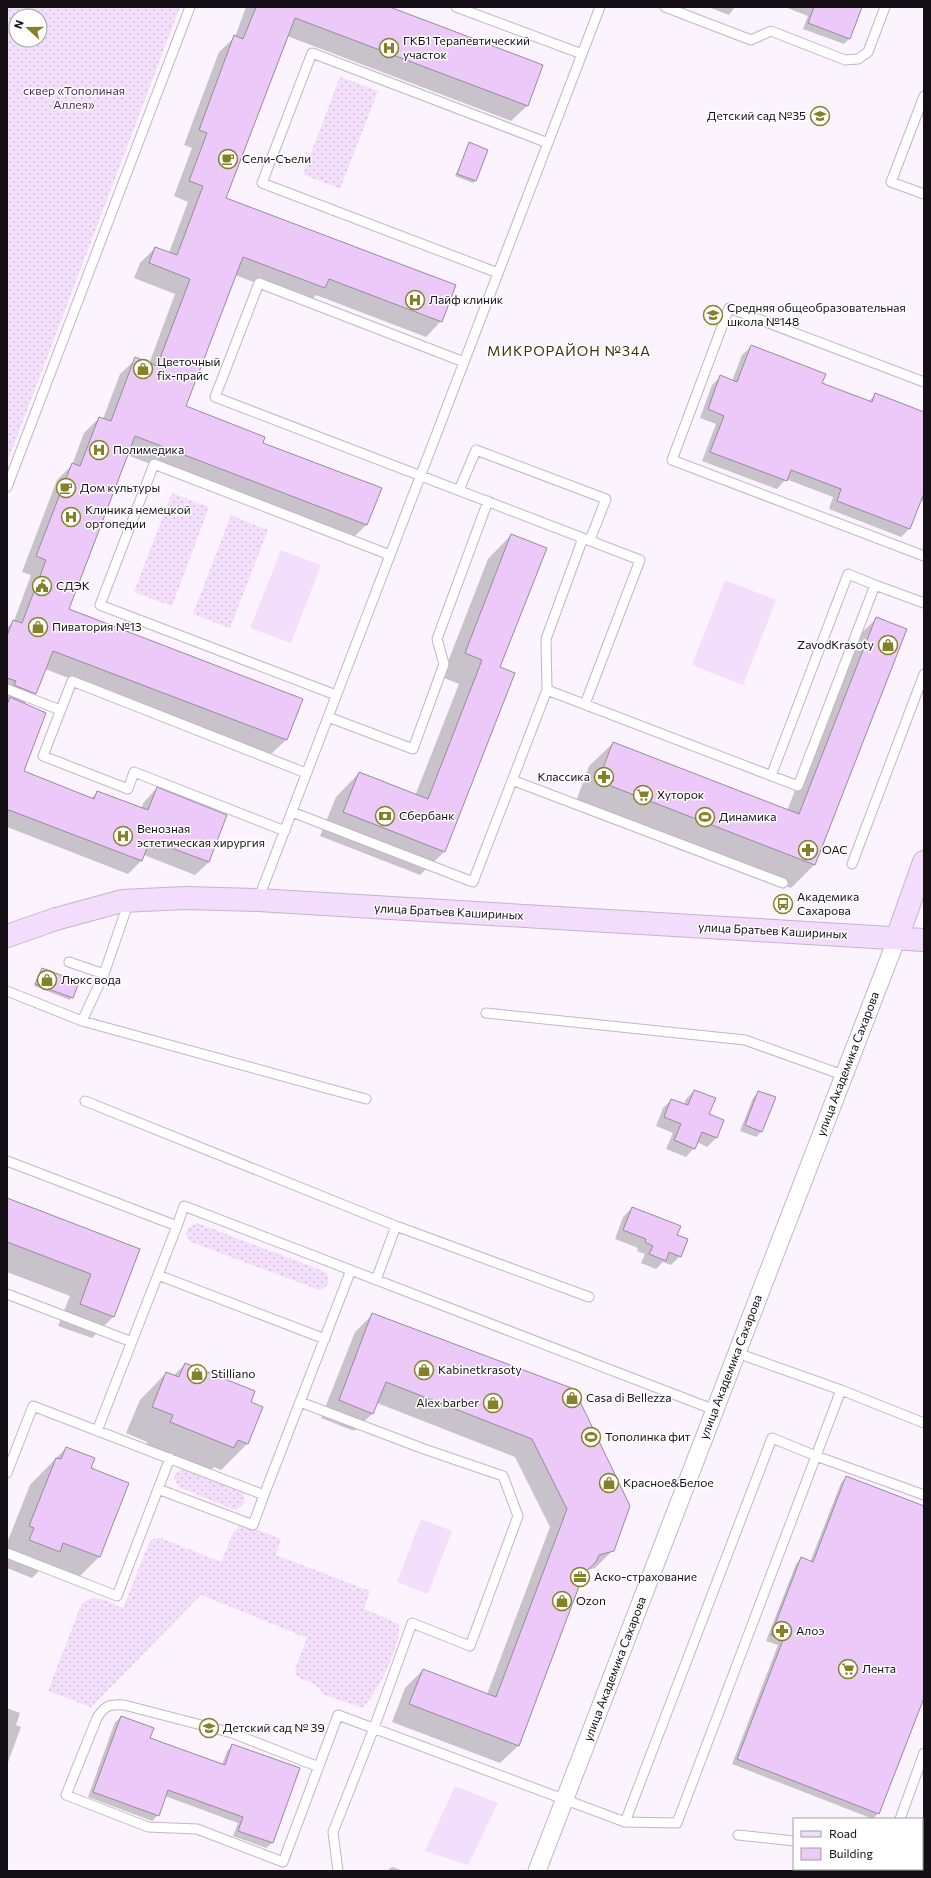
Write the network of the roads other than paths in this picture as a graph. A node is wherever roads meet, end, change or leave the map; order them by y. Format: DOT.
graph roads {
  1 [pos="190,7"];
  2 [pos="456,7"];
  3 [pos="600,7"];
  4 [pos="665,7"];
  5 [pos="885,7"];
  6 [pos="582,54"];
  7 [pos="924,96"];
  8 [pos="548,143"];
  9 [pos="924,194"];
  10 [pos="498,273"];
  11 [pos="464,362"];
  12 [pos="924,382"];
  13 [pos="421,475"];
  14 [pos="7,487"];
  15 [pos="459,490"];
  16 [pos="488,501"];
  17 [pos="586,539"];
  18 [pos="390,555"];
  19 [pos="924,556"];
  20 [pos="875,585"];
  21 [pos="924,603"];
  22 [pos="924,674"];
  23 [pos="7,689"];
  24 [pos="547,690"];
  25 [pos="336,695"];
  26 [pos="585,704"];
  27 [pos="60,710"];
  28 [pos="328,716"];
  29 [pos="306,773"];
  30 [pos="771,776"];
  31 [pos="512,780"];
  32 [pos="292,812"];
  33 [pos="285,831"];
  34 [pos="924,862"];
  35 [pos="852,864"];
  36 [pos="783,884"];
  37 [pos="130,900"];
  38 [pos="258,900"];
  39 [pos="7,936"];
  40 [pos="897,938"];
  41 [pos="924,940"];
  42 [pos="69,962"];
  43 [pos="104,974"];
  44 [pos="7,991"];
  45 [pos="486,1013"];
  46 [pos="82,1020"];
  47 [pos="843,1075"];
  48 [pos="366,1099"];
  49 [pos="85,1101"];
  50 [pos="7,1160"];
  51 [pos="177,1226"];
  52 [pos="396,1226"];
  53 [pos="351,1270"];
  54 [pos="158,1274"];
  55 [pos="376,1280"];
  56 [pos="7,1294"];
  57 [pos="588,1297"];
  58 [pos="325,1339"];
  59 [pos="132,1342"];
  60 [pos="737,1352"];
  61 [pos="842,1390"];
  62 [pos="300,1402"];
  63 [pos="715,1410"];
  64 [pos="924,1423"];
  65 [pos="97,1430"];
  66 [pos="816,1456"];
  67 [pos="170,1458"];
  68 [pos="8,1469"];
  69 [pos="158,1489"];
  70 [pos="264,1495"];
  71 [pos="924,1495"];
  72 [pos="7,1553"];
  73 [pos="374,1728"];
  74 [pos="924,1753"];
  75 [pos="319,1767"];
  76 [pos="565,1799"];
  77 [pos="900,1818"];
  78 [pos="625,1822"];
  79 [pos="738,1835"];
  80 [pos="793,1841"];
  81 [pos="338,1871"];
  82 [pos="537,1871"];
  1 -- 14 [label="lane"];
  2 -- 6 [label="lane"];
  3 -- 6 [label="lane"];
  4 -- 5 [label="lane"];
  6 -- 8 [label="lane"];
  7 -- 9 [label="lane"];
  8 -- 10 [label="lane"];
  8 -- 10 [label="lane"];
  10 -- 11 [label="lane"];
  11 -- 13 [label="lane"];
  11 -- 13 [label="lane"];
  12 -- 19 [label="lane"];
  13 -- 15 [label="lane"];
  13 -- 18 [label="lane"];
  15 -- 16 [label="lane"];
  15 -- 17 [label="lane"];
  16 -- 17 [label="lane"];
  16 -- 28 [label="lane"];
  17 -- 24 [label="lane"];
  17 -- 26 [label="lane"];
  18 -- 25 [label="lane"];
  18 -- 25 [label="lane"];
  20 -- 21 [label="lane"];
  20 -- 30 [label="lane"];
  20 -- 30 [label="lane"];
  22 -- 35 [label="lane"];
  23 -- 27 [label="lane"];
  24 -- 26 [label="lane"];
  24 -- 31 [label="lane"];
  25 -- 28 [label="lane"];
  26 -- 30 [label="lane"];
  27 -- 29 [label="lane"];
  27 -- 33 [label="lane"];
  28 -- 29 [label="lane"];
  29 -- 32 [label="lane"];
  31 -- 32 [label="lane"];
  31 -- 36 [label="lane"];
  32 -- 33 [label="lane"];
  33 -- 38 [label="lane"];
  34 -- 40 [label="main road, улица Академика Сахарова"];
  37 -- 38 [label="main road, улица Братьев Кашириных"];
  37 -- 39 [label="main road, улица Братьев Кашириных"];
  37 -- 43 [label="lane"];
  38 -- 40 [label="main road, улица Братьев Кашириных"];
  40 -- 41 [label="main road, улица Братьев Кашириных"];
  40 -- 47 [label="street, улица Академика Сахарова"];
  42 -- 43 [label="lane"];
  43 -- 46 [label="lane"];
  44 -- 46 [label="lane"];
  45 -- 47 [label="lane"];
  46 -- 48 [label="lane"];
  47 -- 60 [label="street, улица Академика Сахарова"];
  49 -- 52 [label="lane"];
  50 -- 51 [label="lane"];
  51 -- 53 [label="lane"];
  51 -- 54 [label="lane"];
  52 -- 55 [label="lane"];
  52 -- 57 [label="lane"];
  53 -- 55 [label="lane"];
  53 -- 58 [label="lane"];
  54 -- 58 [label="lane"];
  54 -- 59 [label="lane"];
  55 -- 63 [label="lane"];
  56 -- 59 [label="lane"];
  58 -- 62 [label="lane"];
  59 -- 65 [label="lane"];
  60 -- 61 [label="lane"];
  60 -- 63 [label="street, улица Академика Сахарова"];
  61 -- 64 [label="lane"];
  61 -- 66 [label="lane"];
  62 -- 70 [label="lane"];
  62 -- 73 [label="lane"];
  63 -- 76 [label="street, улица Академика Сахарова"];
  65 -- 67 [label="lane"];
  65 -- 68 [label="lane"];
  66 -- 71 [label="lane"];
  66 -- 78 [label="lane"];
  66 -- 78 [label="lane"];
  67 -- 69 [label="lane"];
  67 -- 70 [label="lane"];
  69 -- 70 [label="lane"];
  69 -- 72 [label="lane"];
  73 -- 75 [label="lane"];
  73 -- 76 [label="lane"];
  73 -- 81 [label="lane"];
  74 -- 77 [label="lane"];
  75 -- 75 [label="lane"];
  76 -- 78 [label="lane"];
  76 -- 82 [label="street, улица Академика Сахарова"];
  79 -- 80 [label="lane"];
}
